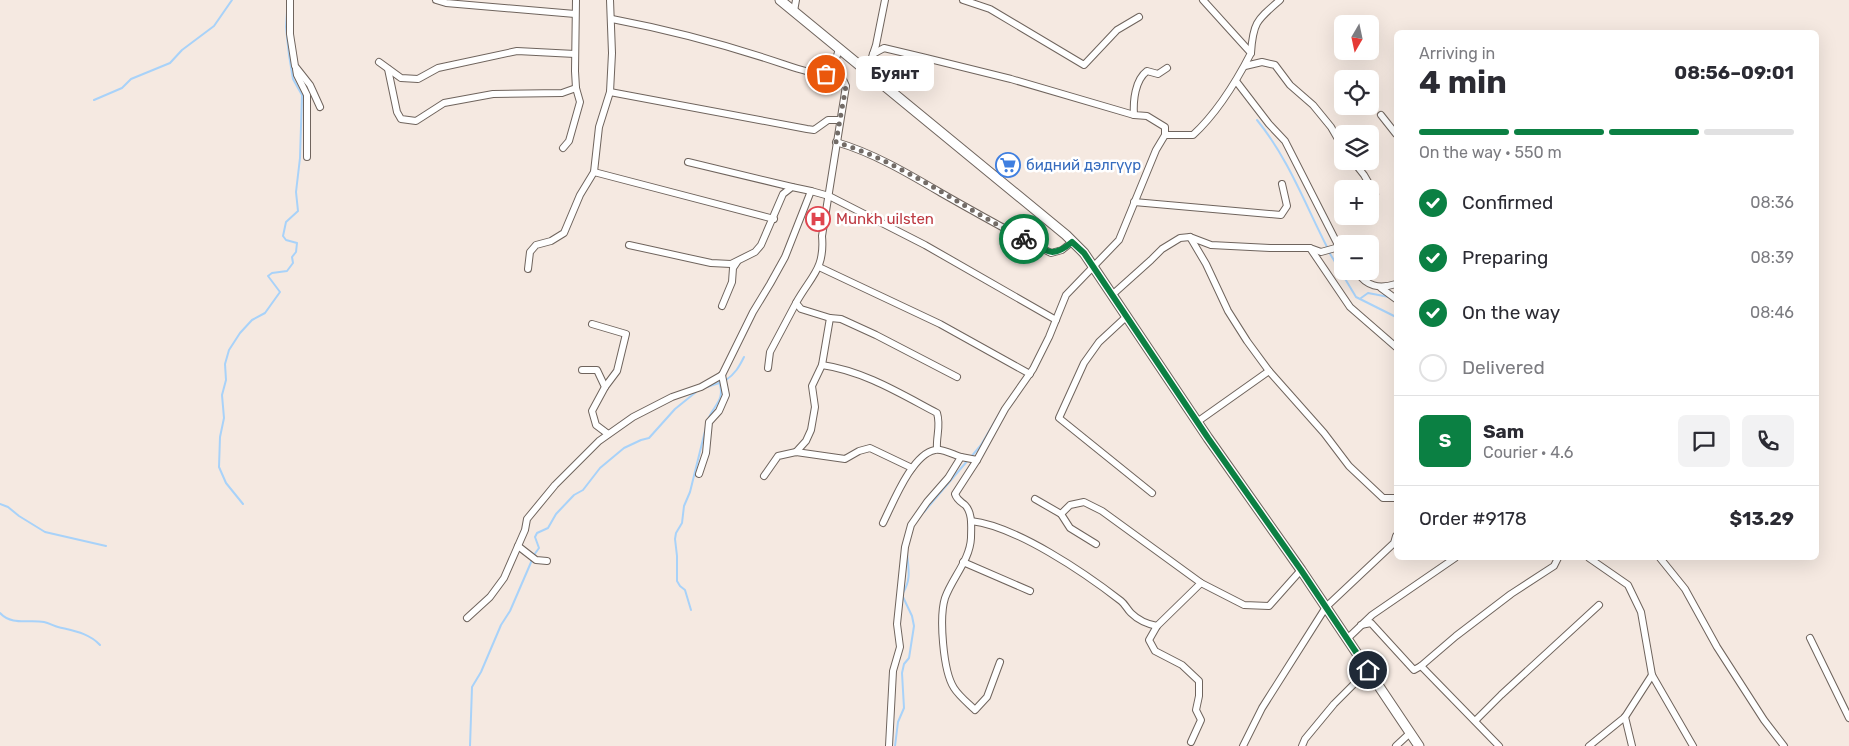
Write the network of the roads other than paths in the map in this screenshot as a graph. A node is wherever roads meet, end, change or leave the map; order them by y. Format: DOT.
graph roads {
  1 [pos="290,0"];
  2 [pos="436,0"];
  3 [pos="576,0"];
  4 [pos="610,0"];
  5 [pos="780,0"];
  6 [pos="796,0"];
  7 [pos="885,0"];
  8 [pos="963,0"];
  9 [pos="1203,0"];
  10 [pos="1280,0"];
  11 [pos="794,11"];
  12 [pos="575,14"];
  13 [pos="1139,17"];
  14 [pos="612,18"];
  15 [pos="839,49"];
  16 [pos="1250,53"];
  17 [pos="575,54"];
  18 [pos="873,54"];
  19 [pos="379,62"];
  20 [pos="295,66"];
  21 [pos="1245,66"];
  22 [pos="832,67"];
  23 [pos="1167,68"];
  24 [pos="388,69"];
  25 [pos="867,72"];
  26 [pos="1236,81"];
  27 [pos="576,88"];
  28 [pos="610,92"];
  29 [pos="320,107"];
  30 [pos="1134,115"];
  31 [pos="1380,115"];
  32 [pos="840,120"];
  33 [pos="1334,132"];
  34 [pos="1394,132"];
  35 [pos="1165,135"];
  36 [pos="836,142"];
  37 [pos="563,148"];
  38 [pos="307,157"];
  39 [pos="688,162"];
  40 [pos="594,172"];
  41 [pos="1282,184"];
  42 [pos="792,187"];
  43 [pos="811,191"];
  44 [pos="829,196"];
  45 [pos="1134,202"];
  46 [pos="774,219"];
  47 [pos="1334,236"];
  48 [pos="1190,237"];
  49 [pos="1072,242"];
  50 [pos="630,245"];
  51 [pos="1310,248"];
  52 [pos="1334,250"];
  53 [pos="738,261"];
  54 [pos="819,267"];
  55 [pos="1094,267"];
  56 [pos="528,269"];
  57 [pos="1362,280"];
  58 [pos="1394,285"];
  59 [pos="1381,288"];
  60 [pos="1112,295"];
  61 [pos="1394,298"];
  62 [pos="796,303"];
  63 [pos="722,306"];
  64 [pos="1126,316"];
  65 [pos="830,318"];
  66 [pos="1056,320"];
  67 [pos="592,324"];
  68 [pos="1394,345"];
  69 [pos="822,365"];
  70 [pos="768,368"];
  71 [pos="582,370"];
  72 [pos="1269,371"];
  73 [pos="1030,374"];
  74 [pos="722,375"];
  75 [pos="957,377"];
  76 [pos="605,387"];
  77 [pos="1197,422"];
  78 [pos="608,434"];
  79 [pos="937,449"];
  80 [pos="796,452"];
  81 [pos="961,457"];
  82 [pos="977,460"];
  83 [pos="912,468"];
  84 [pos="699,474"];
  85 [pos="764,476"];
  86 [pos="1152,493"];
  87 [pos="1394,498"];
  88 [pos="1035,499"];
  89 [pos="1061,514"];
  90 [pos="971,520"];
  91 [pos="883,522"];
  92 [pos="1394,543"];
  93 [pos="1096,544"];
  94 [pos="518,546"];
  95 [pos="1452,560"];
  96 [pos="1557,560"];
  97 [pos="1592,560"];
  98 [pos="1662,560"];
  99 [pos="547,561"];
  100 [pos="963,562"];
  101 [pos="1301,570"];
  102 [pos="1202,582"];
  103 [pos="1030,591"];
  104 [pos="1599,604"];
  105 [pos="1326,607"];
  106 [pos="467,618"];
  107 [pos="1361,625"];
  108 [pos="1157,626"];
  109 [pos="1810,638"];
  110 [pos="1347,639"];
  111 [pos="1000,662"];
  112 [pos="1422,666"];
  113 [pos="1368,670"];
  114 [pos="1652,675"];
  115 [pos="1625,716"];
  116 [pos="1849,718"];
  117 [pos="1476,720"];
  118 [pos="1410,733"];
  119 [pos="1191,742"];
  120 [pos="889,746"];
  121 [pos="1242,746"];
  122 [pos="1302,746"];
  123 [pos="1396,746"];
  124 [pos="1419,746"];
  125 [pos="1499,746"];
  126 [pos="1590,746"];
  127 [pos="1632,746"];
  128 [pos="1693,746"];
  129 [pos="1784,746"];
  1 -- 20 [label="street"];
  2 -- 12 [label="street"];
  3 -- 12 [label="street"];
  4 -- 14 [label="street"];
  5 -- 11 [label="main road"];
  6 -- 11 [label="street"];
  7 -- 18 [label="street"];
  8 -- 13 [label="street"];
  9 -- 16 [label="street"];
  10 -- 16 [label="street"];
  11 -- 15 [label="main road"];
  12 -- 17 [label="street"];
  14 -- 22 [label="street"];
  14 -- 28 [label="street"];
  15 -- 22 [label="street"];
  15 -- 25 [label="main road"];
  16 -- 21 [label="street"];
  17 -- 24 [label="street"];
  17 -- 27 [label="street"];
  18 -- 25 [label="street"];
  18 -- 30 [label="street"];
  19 -- 24 [label="street"];
  20 -- 29 [label="street"];
  20 -- 38 [label="street"];
  21 -- 26 [label="street"];
  21 -- 33 [label="street"];
  22 -- 32 [label="street"];
  23 -- 30 [label="street"];
  24 -- 27 [label="street"];
  25 -- 49 [label="main road"];
  26 -- 35 [label="street"];
  26 -- 47 [label="street"];
  27 -- 37 [label="street"];
  28 -- 32 [label="street"];
  28 -- 40 [label="street"];
  30 -- 35 [label="street"];
  31 -- 34 [label="street"];
  32 -- 36 [label="street"];
  35 -- 45 [label="street"];
  36 -- 44 [label="street"];
  36 -- 49 [label="street"];
  39 -- 42 [label="street"];
  40 -- 46 [label="street"];
  40 -- 56 [label="street"];
  41 -- 45 [label="street"];
  42 -- 43 [label="street"];
  42 -- 46 [label="street"];
  43 -- 44 [label="street"];
  43 -- 74 [label="street"];
  44 -- 54 [label="street"];
  44 -- 66 [label="street"];
  45 -- 55 [label="street"];
  46 -- 53 [label="street"];
  48 -- 51 [label="street"];
  48 -- 60 [label="street"];
  48 -- 72 [label="street"];
  49 -- 55 [label="main road"];
  50 -- 53 [label="street"];
  51 -- 52 [label="street"];
  51 -- 68 [label="street"];
  53 -- 63 [label="street"];
  54 -- 62 [label="street"];
  54 -- 73 [label="street"];
  55 -- 60 [label="main road"];
  55 -- 66 [label="street"];
  57 -- 59 [label="street"];
  58 -- 59 [label="street"];
  59 -- 61 [label="street"];
  60 -- 64 [label="main road"];
  62 -- 65 [label="street"];
  62 -- 70 [label="street"];
  64 -- 77 [label="main road"];
  64 -- 86 [label="street"];
  65 -- 69 [label="street"];
  65 -- 75 [label="street"];
  66 -- 73 [label="street"];
  67 -- 76 [label="street"];
  69 -- 79 [label="street"];
  69 -- 80 [label="street"];
  71 -- 76 [label="street"];
  72 -- 77 [label="street"];
  72 -- 87 [label="street"];
  73 -- 82 [label="street"];
  74 -- 78 [label="street"];
  74 -- 84 [label="street"];
  76 -- 78 [label="street"];
  77 -- 101 [label="main road"];
  78 -- 94 [label="street"];
  79 -- 81 [label="street"];
  79 -- 83 [label="street"];
  80 -- 83 [label="street"];
  80 -- 85 [label="street"];
  81 -- 82 [label="street"];
  81 -- 120 [label="street"];
  82 -- 90 [label="street"];
  83 -- 91 [label="street"];
  88 -- 89 [label="street"];
  89 -- 93 [label="street"];
  89 -- 102 [label="street"];
  90 -- 100 [label="street"];
  90 -- 108 [label="street"];
  92 -- 105 [label="street"];
  94 -- 99 [label="street"];
  94 -- 106 [label="street"];
  95 -- 107 [label="street"];
  96 -- 112 [label="street"];
  97 -- 114 [label="street"];
  98 -- 129 [label="street"];
  100 -- 103 [label="street"];
  100 -- 111 [label="street"];
  101 -- 102 [label="street"];
  101 -- 105 [label="main road"];
  102 -- 108 [label="street"];
  104 -- 117 [label="street"];
  105 -- 110 [label="main road"];
  105 -- 121 [label="street"];
  107 -- 110 [label="street"];
  107 -- 112 [label="street"];
  108 -- 119 [label="street"];
  109 -- 116 [label="street"];
  110 -- 113 [label="main road"];
  112 -- 117 [label="street"];
  113 -- 118 [label="main road"];
  113 -- 122 [label="street"];
  114 -- 115 [label="street"];
  114 -- 128 [label="street"];
  115 -- 126 [label="street"];
  115 -- 127 [label="street"];
  117 -- 125 [label="street"];
  118 -- 123 [label="street"];
  118 -- 124 [label="main road"];
}
